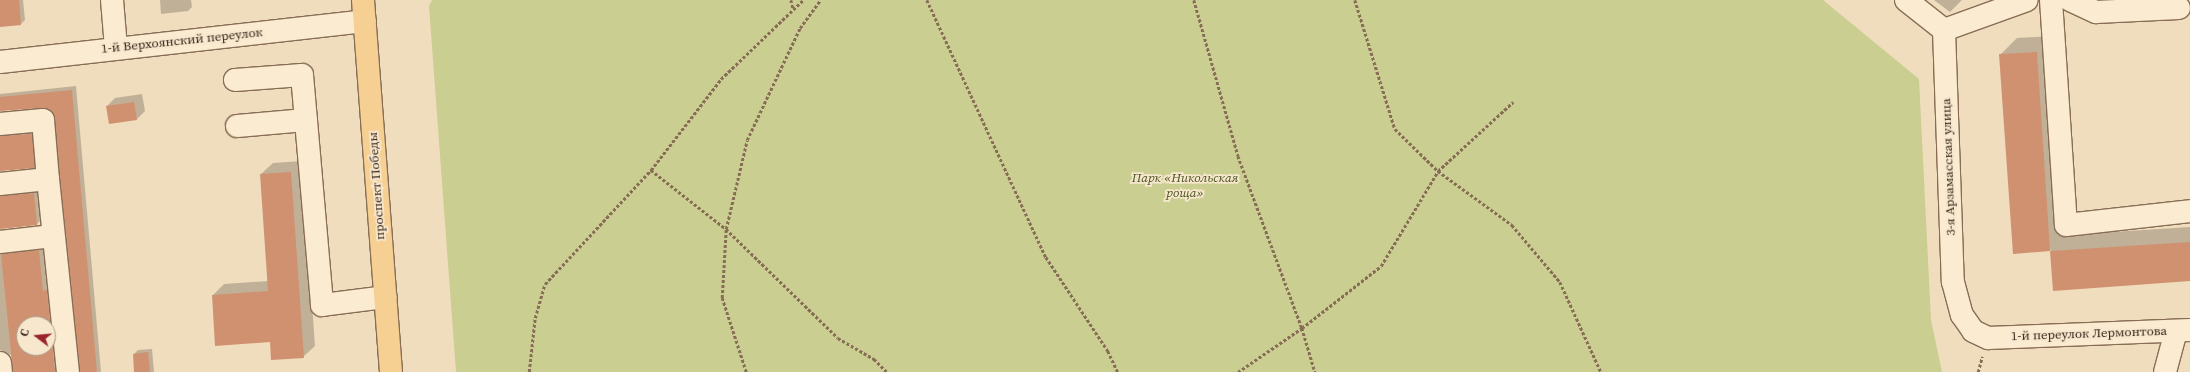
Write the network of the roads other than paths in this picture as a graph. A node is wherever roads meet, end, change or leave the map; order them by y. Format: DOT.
graph roads {
  1 [pos="1906,0"];
  2 [pos="2027,0"];
  3 [pos="2051,0"];
  4 [pos="2070,0"];
  5 [pos="109,2"];
  6 [pos="2179,8"];
  7 [pos="364,10"];
  8 [pos="1944,30"];
  9 [pos="116,48"];
  10 [pos="0,62"];
  11 [pos="235,80"];
  12 [pos="306,120"];
  13 [pos="0,124"];
  14 [pos="237,126"];
  15 [pos="48,178"];
  16 [pos="0,184"];
  17 [pos="2190,211"];
  18 [pos="53,236"];
  19 [pos="0,242"];
  20 [pos="385,297"];
  21 [pos="2183,330"];
  22 [pos="1988,338"];
  23 [pos="0,363"];
  24 [pos="1,372"];
  25 [pos="68,372"];
  26 [pos="391,372"];
  27 [pos="2165,372"];
  1 -- 8 [label="street"];
  2 -- 8 [label="street"];
  3 -- 17 [label="street"];
  4 -- 6 [label="street"];
  5 -- 9 [label="street"];
  7 -- 9 [label="street, 1-й Верхоянский переулок"];
  7 -- 20 [label="main road, проспект Победы"];
  8 -- 22 [label="street, 3-я Арзамасская улица"];
  9 -- 10 [label="street, 1-й Верхоянский переулок"];
  11 -- 12 [label="street"];
  12 -- 14 [label="street"];
  12 -- 20 [label="street"];
  13 -- 15 [label="street"];
  15 -- 16 [label="street"];
  15 -- 18 [label="street"];
  18 -- 19 [label="street"];
  18 -- 25 [label="street"];
  20 -- 26 [label="main road, проспект Победы"];
  21 -- 22 [label="street, 1-й переулок Лермонтова"];
  21 -- 27 [label="street"];
  23 -- 24 [label="street"];
}
